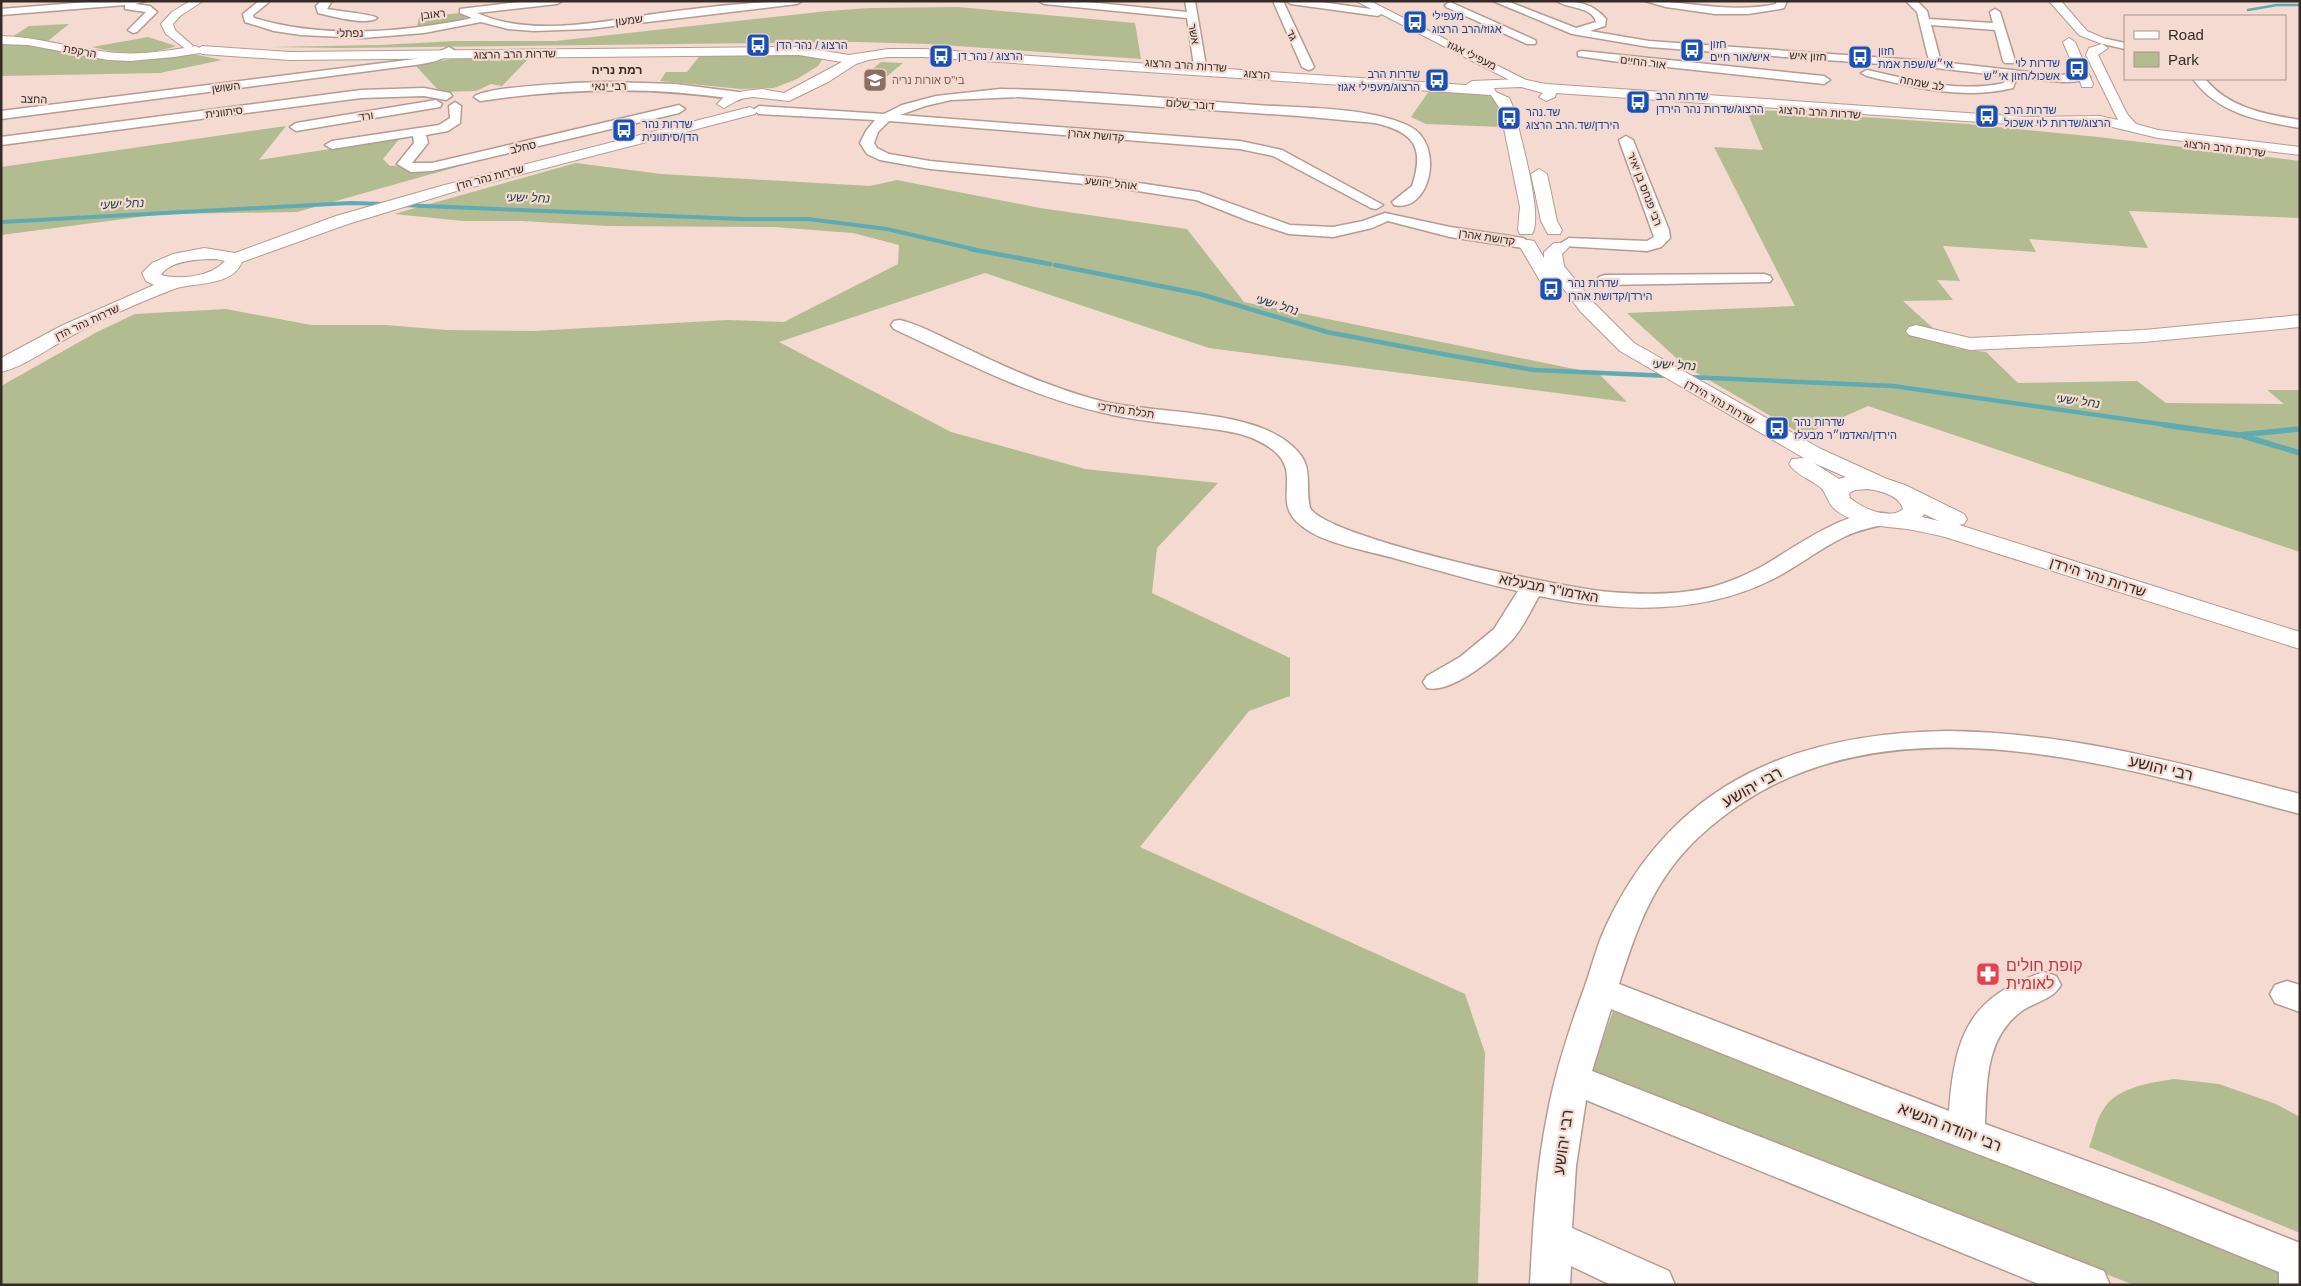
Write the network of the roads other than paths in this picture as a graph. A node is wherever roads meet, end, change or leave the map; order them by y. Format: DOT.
graph roads {
  1 [pos="135,1"];
  2 [pos="141,1"];
  3 [pos="198,1"];
  4 [pos="211,1"];
  5 [pos="327,1"];
  6 [pos="557,1"];
  7 [pos="797,1"];
  8 [pos="1044,1"];
  9 [pos="1190,1"];
  10 [pos="1278,1"];
  11 [pos="1291,1"];
  12 [pos="1355,1"];
  13 [pos="1361,1"];
  14 [pos="1498,1"];
  15 [pos="1562,1"];
  16 [pos="1650,1"];
  17 [pos="1782,1"];
  18 [pos="1911,1"];
  19 [pos="2043,1"];
  20 [pos="2054,1"];
  21 [pos="264,2"];
  22 [pos="1455,3"];
  23 [pos="71,6"];
  24 [pos="1332,6"];
  25 [pos="459,11"];
  26 [pos="1,12"];
  27 [pos="1995,12"];
  28 [pos="1378,13"];
  29 [pos="1191,15"];
  30 [pos="381,18"];
  31 [pos="1539,18"];
  32 [pos="478,20"];
  33 [pos="1926,22"];
  34 [pos="1491,24"];
  35 [pos="2000,27"];
  36 [pos="133,30"];
  37 [pos="1576,32"];
  38 [pos="1,40"];
  39 [pos="2070,40"];
  40 [pos="1531,42"];
  41 [pos="199,44"];
  42 [pos="2105,44"];
  43 [pos="2124,47"];
  44 [pos="839,50"];
  45 [pos="446,52"];
  46 [pos="1751,52"];
  47 [pos="872,54"];
  48 [pos="1582,54"];
  49 [pos="1794,56"];
  50 [pos="2009,61"];
  51 [pos="1936,65"];
  52 [pos="1200,66"];
  53 [pos="1308,67"];
  54 [pos="1759,72"];
  55 [pos="2013,73"];
  56 [pos="1824,80"];
  57 [pos="2200,80"];
  58 [pos="1528,84"];
  59 [pos="1496,89"];
  60 [pos="1545,92"];
  61 [pos="762,94"];
  62 [pos="739,96"];
  63 [pos="29,98"];
  64 [pos="460,100"];
  65 [pos="783,101"];
  66 [pos="724,106"];
  67 [pos="2090,106"];
  68 [pos="63,107"];
  69 [pos="679,110"];
  70 [pos="755,111"];
  71 [pos="803,112"];
  72 [pos="1,115"];
  73 [pos="884,118"];
  74 [pos="2300,124"];
  75 [pos="296,127"];
  76 [pos="2128,130"];
  77 [pos="419,133"];
  78 [pos="1626,140"];
  79 [pos="1,141"];
  80 [pos="332,145"];
  81 [pos="2300,151"];
  82 [pos="2300,157"];
  83 [pos="1536,163"];
  84 [pos="1376,205"];
  85 [pos="1395,213"];
  86 [pos="1525,237"];
  87 [pos="1563,239"];
  88 [pos="1634,247"];
  89 [pos="214,253"];
  90 [pos="235,258"];
  91 [pos="152,277"];
  92 [pos="1764,279"];
  93 [pos="1605,280"];
  94 [pos="1657,280"];
  95 [pos="175,282"];
  96 [pos="2300,321"];
  97 [pos="900,325"];
  98 [pos="1916,330"];
  99 [pos="1,346"];
  100 [pos="1,366"];
  101 [pos="1879,484"];
  102 [pos="1840,498"];
  103 [pos="1910,498"];
  104 [pos="1306,519"];
  105 [pos="1887,520"];
  106 [pos="1817,542"];
  107 [pos="1532,587"];
  108 [pos="2300,626"];
  109 [pos="2300,641"];
  110 [pos="1436,682"];
  111 [pos="2300,804"];
  112 [pos="2044,985"];
  113 [pos="1600,991"];
  114 [pos="1574,1080"];
  115 [pos="1966,1133"];
  116 [pos="1552,1238"];
  117 [pos="2299,1269"];
  118 [pos="1550,1285"];
  119 [pos="1655,1285"];
  120 [pos="2090,1285"];
  1 -- 2 [label="street"];
  1 -- 23 [label="street"];
  3 -- 41 [label="main road"];
  4 -- 41 [label="main road"];
  5 -- 30 [label="street"];
  6 -- 25 [label="street, ראובן"];
  7 -- 32 [label="street, שמעון"];
  8 -- 29 [label="street"];
  9 -- 29 [label="street, אשר"];
  10 -- 53 [label="street, גד"];
  11 -- 24 [label="street"];
  12 -- 24 [label="street"];
  12 -- 28 [label="main road, מעפילי אגוז"];
  13 -- 58 [label="main road, מעפילי אגוז"];
  14 -- 31 [label="street, חזון איש"];
  15 -- 37 [label="street"];
  16 -- 17 [label="street"];
  18 -- 33 [label="street"];
  19 -- 39 [label="main road"];
  20 -- 42 [label="main road"];
  21 -- 32 [label="street, נפתלי"];
  22 -- 34 [label="street"];
  23 -- 26 [label="street"];
  23 -- 36 [label="street"];
  24 -- 28 [label="street"];
  25 -- 32 [label="street, שמעון"];
  27 -- 35 [label="street"];
  28 -- 59 [label="main road, מעפילי אגוז"];
  29 -- 52 [label="street, אשר"];
  31 -- 34 [label="street"];
  31 -- 37 [label="street, חזון איש"];
  33 -- 35 [label="street"];
  33 -- 51 [label="street"];
  34 -- 40 [label="street"];
  35 -- 50 [label="street"];
  37 -- 46 [label="street, חזון איש"];
  38 -- 41 [label="main road, הרקפת"];
  39 -- 42 [label="main road"];
  39 -- 67 [label="main road"];
  41 -- 45 [label="main road, שדרות הרב הרצוג"];
  41 -- 45 [label="main road, שדרות הרב הרצוג"];
  42 -- 43 [label="street"];
  42 -- 76 [label="main road"];
  44 -- 45 [label="main road, שדרות הרב הרצוג"];
  44 -- 47 [label="main road"];
  44 -- 47 [label="main road"];
  44 -- 61 [label="main road"];
  45 -- 68 [label="street, השושן"];
  46 -- 49 [label="street, חזון איש"];
  46 -- 54 [label="street"];
  47 -- 52 [label="main road, שדרות הרב הרצוג"];
  47 -- 59 [label="main road, הרצוג"];
  47 -- 65 [label="main road"];
  48 -- 54 [label="street, אור החיים"];
  49 -- 51 [label="street, חזון איש"];
  49 -- 55 [label="street, לב שמחה"];
  51 -- 55 [label="street, חזון איש"];
  52 -- 59 [label="main road, שדרות הרב הרצוג"];
  54 -- 56 [label="street, אור החיים"];
  55 -- 67 [label="street, חזון איש"];
  57 -- 74 [label="street"];
  58 -- 59 [label="main road"];
  58 -- 60 [label="main road"];
  59 -- 60 [label="main road"];
  59 -- 86 [label="main road"];
  60 -- 67 [label="main road, שדרות הרב הרצוג"];
  60 -- 67 [label="main road, שדרות הרב הרצוג"];
  61 -- 62 [label="main road"];
  61 -- 65 [label="main road"];
  62 -- 64 [label="street, רבי ינאי"];
  62 -- 66 [label="main road"];
  63 -- 68 [label="street, החצב"];
  64 -- 75 [label="street, ורד"];
  64 -- 77 [label="street"];
  64 -- 79 [label="street, סיתוונית"];
  65 -- 70 [label="main road, שדרות נהר הדן"];
  65 -- 71 [label="street, קדושת אהרן"];
  66 -- 70 [label="main road"];
  66 -- 89 [label="main road, שדרות נהר הדן"];
  67 -- 76 [label="main road"];
  68 -- 72 [label="street, השושן"];
  69 -- 77 [label="street, סחלב"];
  70 -- 71 [label="street, קדושת אהרן"];
  70 -- 90 [label="main road, שדרות נהר הדן"];
  71 -- 73 [label="street, קדושת אהרן"];
  73 -- 84 [label="street, קדושת אהרן"];
  73 -- 85 [label="street, אוהל יהושע"];
  73 -- 85 [label="street, דובר שלום"];
  76 -- 81 [label="main road, שדרות הרב הרצוג"];
  76 -- 82 [label="main road, שדרות הרב הרצוג"];
  77 -- 80 [label="street"];
  78 -- 88 [label="street, רבי פנחס בן יאיר"];
  83 -- 87 [label="main road"];
  84 -- 85 [label="street"];
  84 -- 85 [label="street, קדושת אהרן"];
  85 -- 86 [label="street, קדושת אהרן"];
  86 -- 87 [label="main road"];
  86 -- 102 [label="main road, שדרות נהר הירדן"];
  87 -- 88 [label="street, רבי פנחס בן יאיר"];
  87 -- 101 [label="main road, שדרות נהר הירדן"];
  88 -- 94 [label="street"];
  89 -- 90 [label="main road"];
  89 -- 91 [label="main road, שדרות נהר הדן"];
  90 -- 95 [label="main road"];
  91 -- 95 [label="main road"];
  91 -- 99 [label="main road, שדרות נהר הדן"];
  92 -- 94 [label="street"];
  93 -- 94 [label="street"];
  95 -- 100 [label="main road, שדרות נהר הדן"];
  96 -- 98 [label="main road"];
  97 -- 104 [label="street, תכלת מרדכי"];
  101 -- 102 [label="main road"];
  101 -- 103 [label="main road, שדרות נהר הירדן"];
  102 -- 105 [label="main road, שדרות נהר הירדן"];
  102 -- 106 [label="street, האדמו\"ר מבעלזא"];
  103 -- 105 [label="main road"];
  103 -- 108 [label="main road, שדרות נהר הירדן"];
  104 -- 107 [label="street, האדמו\"ר מבעלזא"];
  105 -- 106 [label="street, האדמו\"ר מבעלזא"];
  105 -- 109 [label="main road, שדרות נהר הירדן"];
  106 -- 107 [label="street, האדמו\"ר מבעלזא"];
  107 -- 110 [label="street"];
  111 -- 113 [label="street, רבי יהושע"];
  112 -- 115 [label="street"];
  113 -- 114 [label="street, רבי יהושע"];
  113 -- 115 [label="street, רבי יהודה הנשיא"];
  114 -- 116 [label="street, רבי יהושע"];
  114 -- 120 [label="street"];
  115 -- 117 [label="street, רבי יהודה הנשיא"];
  116 -- 118 [label="street, רבי יהושע"];
  116 -- 119 [label="street"];
}
